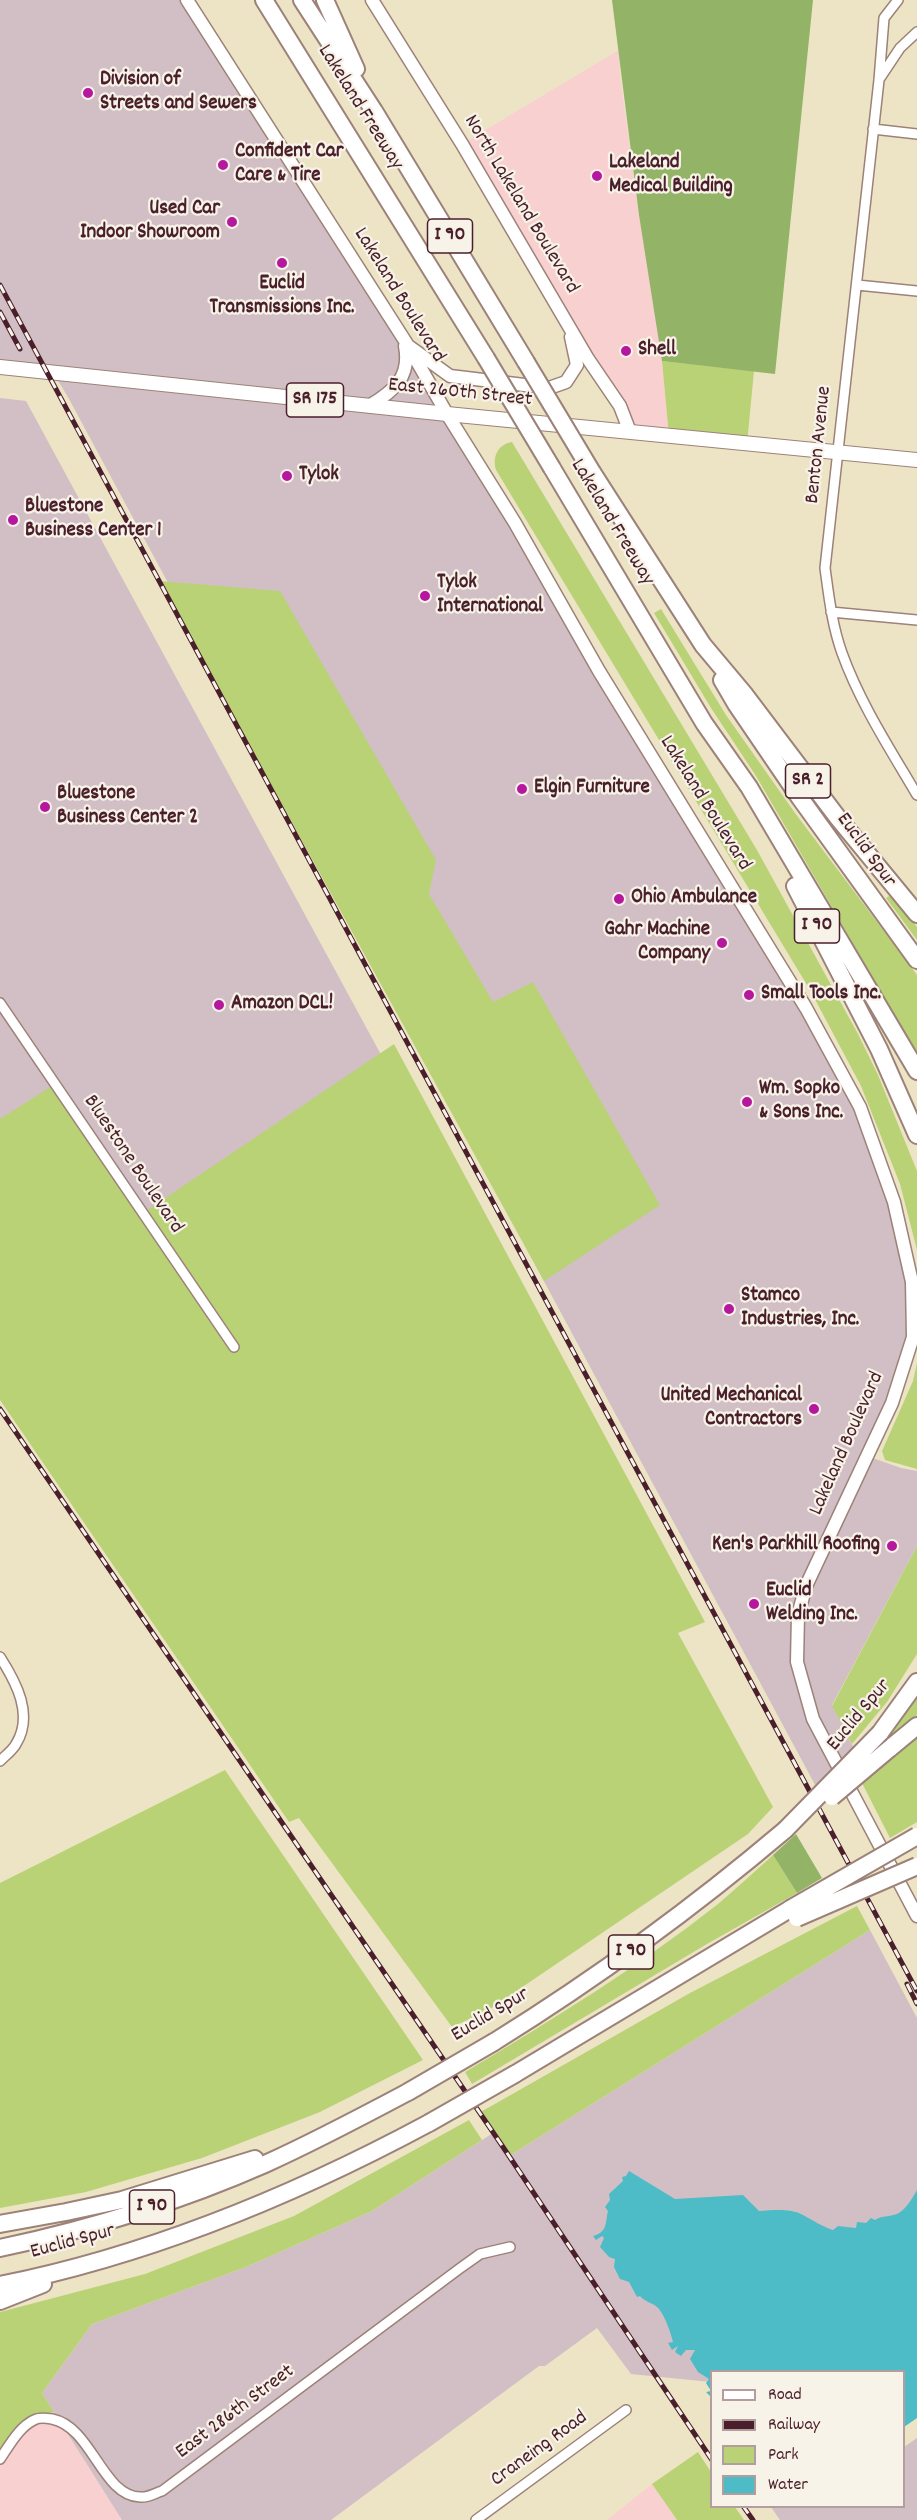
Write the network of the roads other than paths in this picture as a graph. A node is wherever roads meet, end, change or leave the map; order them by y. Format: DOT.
graph roads {
  1 [pos="187,0"];
  2 [pos="253,0"];
  3 [pos="264,0"];
  4 [pos="302,0"];
  5 [pos="325,0"];
  6 [pos="372,0"];
  7 [pos="898,0"];
  8 [pos="917,32"];
  9 [pos="295,46"];
  10 [pos="879,80"];
  11 [pos="375,111"];
  12 [pos="873,129"];
  13 [pos="917,134"];
  14 [pos="857,285"];
  15 [pos="917,291"];
  16 [pos="569,327"];
  17 [pos="405,342"];
  18 [pos="0,367"];
  19 [pos="369,406"];
  20 [pos="447,414"];
  21 [pos="630,432"];
  22 [pos="837,453"];
  23 [pos="917,460"];
  24 [pos="831,612"];
  25 [pos="917,620"];
  26 [pos="703,645"];
  27 [pos="704,723"];
  28 [pos="917,795"];
  29 [pos="917,914"];
  30 [pos="917,960"];
  31 [pos="0,1003"];
  32 [pos="917,1071"];
  33 [pos="917,1135"];
  34 [pos="234,1347"];
  35 [pos="0,1657"];
  36 [pos="917,1682"];
  37 [pos="917,1726"];
  38 [pos="0,1761"];
  39 [pos="785,1830"];
  40 [pos="917,1836"];
  41 [pos="917,1866"];
  42 [pos="793,1913"];
  43 [pos="917,1916"];
  44 [pos="299,2148"];
  45 [pos="0,2224"];
  46 [pos="510,2247"];
  47 [pos="0,2248"];
  48 [pos="99,2260"];
  49 [pos="0,2285"];
  50 [pos="0,2301"];
  51 [pos="626,2410"];
  52 [pos="0,2459"];
  53 [pos="476,2520"];
  1 -- 17 [label="street, Lakeland Boulevard"];
  2 -- 9 [label="highway"];
  3 -- 9 [label="highway, Lakeland Freeway / I 90"];
  4 -- 11 [label="highway, Lakeland Freeway / I 90"];
  5 -- 11 [label="highway"];
  6 -- 16 [label="street, North Lakeland Boulevard"];
  7 -- 10 [label="street, Benton Avenue"];
  8 -- 10 [label="street, Benton Avenue"];
  9 -- 27 [label="highway, Lakeland Freeway / I 90, bridge"];
  10 -- 12 [label="street, Benton Avenue"];
  11 -- 26 [label="highway, Lakeland Freeway / I 90, bridge"];
  12 -- 13 [label="street"];
  12 -- 14 [label="street, Benton Avenue"];
  14 -- 15 [label="street"];
  14 -- 22 [label="street, Benton Avenue"];
  16 -- 17 [label="street"];
  16 -- 21 [label="street, North Lakeland Boulevard"];
  17 -- 19 [label="street"];
  17 -- 20 [label="street, Lakeland Boulevard"];
  18 -- 19 [label="main road, East 260th Street / SR 175"];
  19 -- 20 [label="main road, East 260th Street / SR 175"];
  20 -- 21 [label="main road, East 260th Street / SR 175"];
  20 -- 43 [label="street, Lakeland Boulevard"];
  21 -- 22 [label="main road, East 260th Street / SR 175"];
  22 -- 23 [label="main road, East 260th Street / SR 175"];
  22 -- 24 [label="street, Benton Avenue"];
  24 -- 25 [label="street"];
  24 -- 28 [label="street, Benton Avenue"];
  26 -- 29 [label="highway, Lakeland Freeway / SR 2"];
  26 -- 30 [label="highway, Euclid Spur / I 90"];
  27 -- 32 [label="highway, Lakeland Freeway / SR 2"];
  27 -- 33 [label="highway, I 90"];
  31 -- 34 [label="street, Bluestone Boulevard"];
  35 -- 38 [label="street"];
  36 -- 39 [label="highway, Euclid Spur / I 90, bridge"];
  37 -- 39 [label="highway, bridge"];
  39 -- 44 [label="highway, Euclid Spur / I 90, bridge"];
  40 -- 42 [label="highway, I 90, bridge"];
  41 -- 42 [label="highway, bridge"];
  42 -- 48 [label="highway, Euclid Spur / I 90, bridge"];
  44 -- 45 [label="highway"];
  44 -- 47 [label="highway, Euclid Spur / I 90"];
  46 -- 52 [label="street, East 286th Street"];
  48 -- 49 [label="highway, Euclid Spur / I 90"];
  48 -- 50 [label="highway"];
  51 -- 53 [label="street, Craneing Road"];
}
